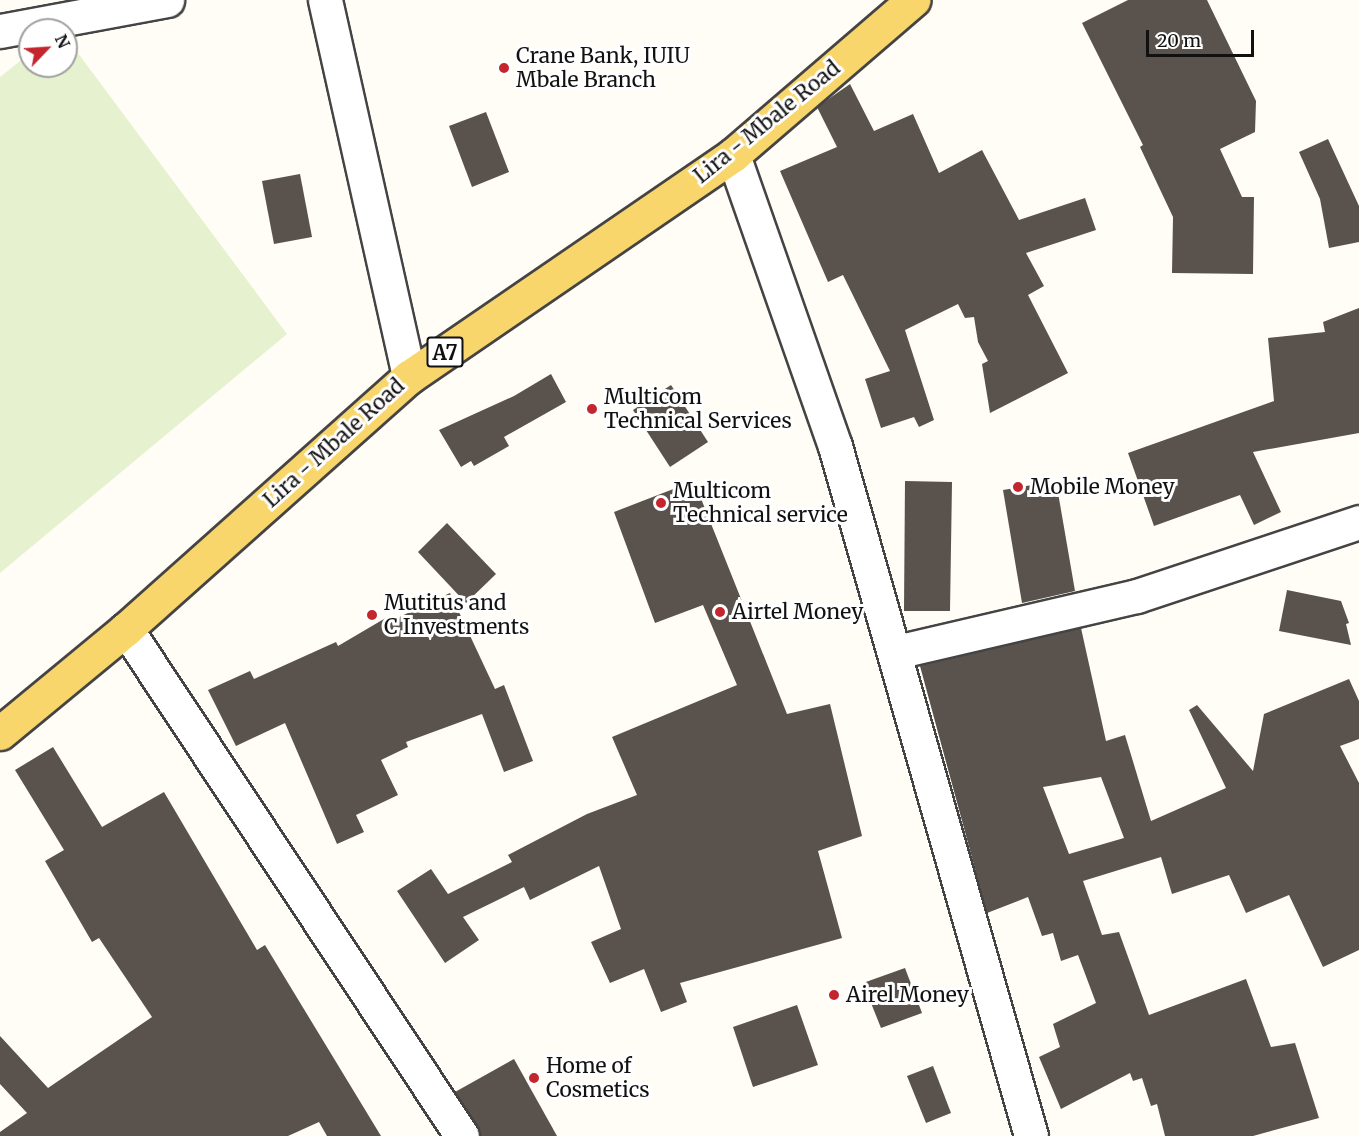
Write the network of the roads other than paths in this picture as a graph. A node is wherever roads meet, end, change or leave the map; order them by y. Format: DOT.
graph roads {
  1 [pos="167,0"];
  2 [pos="325,0"];
  3 [pos="913,0"];
  4 [pos="0,32"];
  5 [pos="733,155"];
  6 [pos="408,377"];
  7 [pos="1359,522"];
  8 [pos="126,629"];
  9 [pos="896,652"];
  10 [pos="0,732"];
  11 [pos="462,1136"];
  12 [pos="1031,1136"];
  1 -- 4 [label="street"];
  2 -- 6 [label="street"];
  3 -- 5 [label="main road, Lira - Mbale Road / A7"];
  5 -- 6 [label="main road, Lira - Mbale Road / A7"];
  5 -- 9 [label="street"];
  6 -- 8 [label="main road, Lira - Mbale Road / A7"];
  7 -- 9 [label="street"];
  8 -- 10 [label="main road, Lira - Mbale Road / A7"];
  8 -- 11 [label="street"];
  9 -- 12 [label="street"];
}
